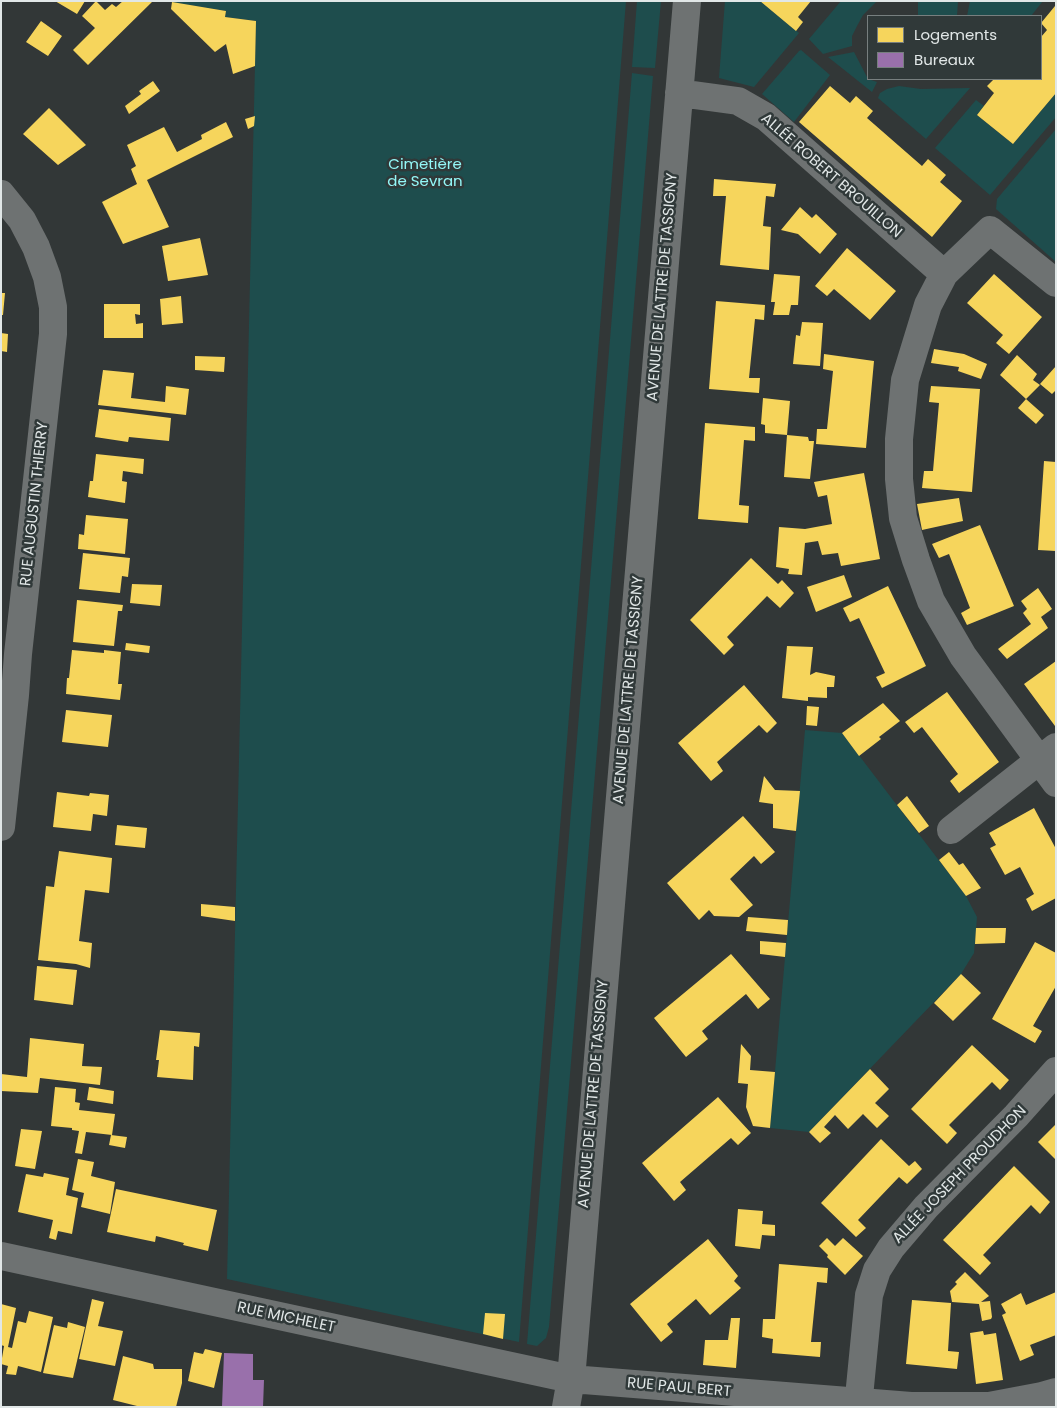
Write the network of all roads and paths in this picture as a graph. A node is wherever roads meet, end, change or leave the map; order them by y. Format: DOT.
graph roads {
  1 [pos="687,1"];
  2 [pos="679,93"];
  3 [pos="1,194"];
  4 [pos="944,274"];
  5 [pos="1056,283"];
  6 [pos="10,653"];
  7 [pos="1047,754"];
  8 [pos="1056,783"];
  9 [pos="1,827"];
  10 [pos="951,830"];
  11 [pos="1056,1071"];
  12 [pos="1,1256"];
  13 [pos="570,1379"];
  14 [pos="1056,1392"];
  15 [pos="858,1405"];
  16 [pos="566,1407"];
  1 -- 2 [label="street, AVENUE DE LATTRE DE TASSIGNY"];
  2 -- 4 [label="street, ALLÉE ROBERT BROUILLON"];
  2 -- 13 [label="street, AVENUE DE LATTRE DE TASSIGNY"];
  3 -- 6 [label="street, RUE AUGUSTIN THIERRY"];
  4 -- 5 [label="street"];
  4 -- 7 [label="street"];
  6 -- 9 [label="street, RUE AUGUSTIN THIERRY"];
  7 -- 8 [label="street"];
  7 -- 10 [label="street"];
  11 -- 15 [label="street, ALLÉE JOSEPH PROUDHON"];
  12 -- 13 [label="street, RUE MICHELET"];
  13 -- 15 [label="street, RUE PAUL BERT"];
  13 -- 16 [label="street, AVENUE DE LATTRE DE TASSIGNY"];
  14 -- 15 [label="street, RUE PAUL BERT"];
}
